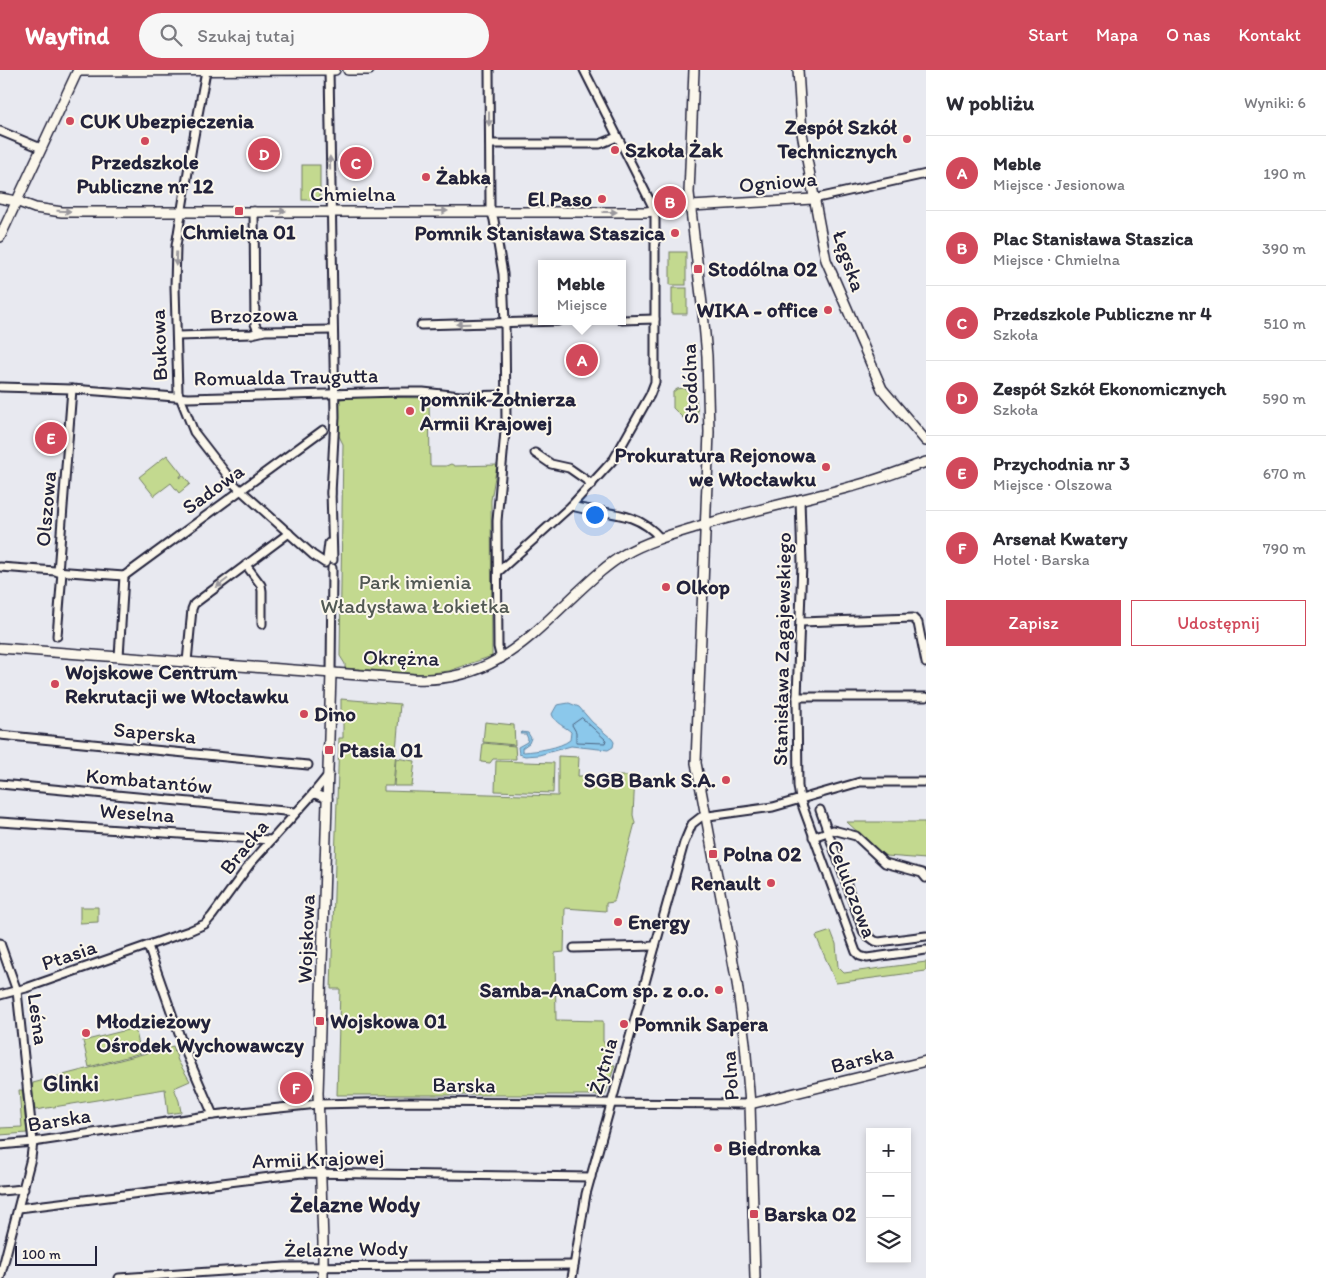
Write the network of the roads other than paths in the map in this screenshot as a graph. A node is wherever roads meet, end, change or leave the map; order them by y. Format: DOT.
graph roads {
  1 [pos="78,70"];
  2 [pos="101,70"];
  3 [pos="206,70"];
  4 [pos="329,70"];
  5 [pos="335,70"];
  6 [pos="348,70"];
  7 [pos="368,70"];
  8 [pos="489,70"];
  9 [pos="584,70"];
  10 [pos="694,70"];
  11 [pos="798,70"];
  12 [pos="0,131"];
  13 [pos="617,137"];
  14 [pos="490,144"];
  15 [pos="42,148"];
  16 [pos="926,174"];
  17 [pos="0,198"];
  18 [pos="813,199"];
  19 [pos="16,201"];
  20 [pos="691,206"];
  21 [pos="182,211"];
  22 [pos="254,211"];
  23 [pos="331,211"];
  24 [pos="655,211"];
  25 [pos="492,212"];
  26 [pos="0,238"];
  27 [pos="654,319"];
  28 [pos="626,320"];
  29 [pos="538,322"];
  30 [pos="505,323"];
  31 [pos="422,325"];
  32 [pos="333,330"];
  33 [pos="262,331"];
  34 [pos="177,336"];
  35 [pos="0,387"];
  36 [pos="72,390"];
  37 [pos="334,394"];
  38 [pos="506,394"];
  39 [pos="180,398"];
  40 [pos="322,430"];
  41 [pos="926,441"];
  42 [pos="535,453"];
  43 [pos="926,462"];
  44 [pos="592,484"];
  45 [pos="240,490"];
  46 [pos="800,499"];
  47 [pos="571,506"];
  48 [pos="706,524"];
  49 [pos="289,533"];
  50 [pos="660,538"];
  51 [pos="329,564"];
  52 [pos="246,565"];
  53 [pos="0,567"];
  54 [pos="60,572"];
  55 [pos="498,572"];
  56 [pos="124,576"];
  57 [pos="800,622"];
  58 [pos="262,624"];
  59 [pos="57,636"];
  60 [pos="0,648"];
  61 [pos="120,657"];
  62 [pos="501,659"];
  63 [pos="187,662"];
  64 [pos="926,663"];
  65 [pos="331,673"];
  66 [pos="797,697"];
  67 [pos="926,697"];
  68 [pos="0,735"];
  69 [pos="308,765"];
  70 [pos="329,774"];
  71 [pos="926,782"];
  72 [pos="0,784"];
  73 [pos="312,795"];
  74 [pos="328,799"];
  75 [pos="800,799"];
  76 [pos="820,810"];
  77 [pos="295,812"];
  78 [pos="706,816"];
  79 [pos="0,822"];
  80 [pos="828,832"];
  81 [pos="814,837"];
  82 [pos="271,840"];
  83 [pos="926,877"];
  84 [pos="205,924"];
  85 [pos="926,936"];
  86 [pos="912,938"];
  87 [pos="0,943"];
  88 [pos="148,946"];
  89 [pos="655,946"];
  90 [pos="574,948"];
  91 [pos="926,950"];
  92 [pos="914,952"];
  93 [pos="17,991"];
  94 [pos="0,995"];
  95 [pos="926,1061"];
  96 [pos="318,1104"];
  97 [pos="610,1104"];
  98 [pos="750,1104"];
  99 [pos="213,1115"];
  100 [pos="33,1142"];
  101 [pos="0,1145"];
  102 [pos="321,1173"];
  103 [pos="591,1177"];
  104 [pos="24,1189"];
  105 [pos="0,1191"];
  106 [pos="19,1208"];
  107 [pos="574,1265"];
  108 [pos="323,1266"];
  109 [pos="0,1278"];
  110 [pos="119,1278"];
  111 [pos="323,1278"];
  112 [pos="572,1278"];
  113 [pos="755,1278"];
  1 -- 2 [label="street"];
  1 -- 15 [label="street"];
  2 -- 3 [label="street"];
  3 -- 4 [label="street"];
  3 -- 21 [label="street, Bukowa"];
  4 -- 5 [label="street"];
  23 -- 4 [label="street, one-way"];
  6 -- 7 [label="street"];
  8 -- 14 [label="street, one-way"];
  9 -- 13 [label="street"];
  10 -- 20 [label="street, Stodólna"];
  11 -- 18 [label="street, Łęgska"];
  12 -- 15 [label="street"];
  13 -- 14 [label="street"];
  13 -- 24 [label="street"];
  14 -- 25 [label="street"];
  15 -- 19 [label="street"];
  16 -- 18 [label="street, Ogniowa"];
  17 -- 19 [label="street, Chmielna"];
  18 -- 20 [label="street, Ogniowa"];
  18 -- 41 [label="street, Łęgska"];
  19 -- 21 [label="street, Chmielna, one-way"];
  19 -- 26 [label="street"];
  20 -- 24 [label="street, Chmielna"];
  20 -- 48 [label="street, Stodólna"];
  21 -- 22 [label="street, Chmielna"];
  21 -- 34 [label="street, Bukowa, one-way"];
  22 -- 23 [label="street, Chmielna, one-way"];
  22 -- 33 [label="street"];
  23 -- 25 [label="street, Chmielna, one-way"];
  23 -- 32 [label="street"];
  25 -- 24 [label="street, Chmielna, one-way"];
  24 -- 27 [label="street"];
  25 -- 30 [label="street"];
  27 -- 28 [label="street"];
  27 -- 44 [label="street"];
  29 -- 30 [label="street"];
  30 -- 31 [label="street, one-way"];
  30 -- 38 [label="street"];
  32 -- 33 [label="street, Brzozowa"];
  32 -- 37 [label="street"];
  33 -- 34 [label="street, Brzozowa"];
  34 -- 39 [label="street, Bukowa"];
  35 -- 36 [label="street, Romualda Traugutta"];
  36 -- 39 [label="street, Romualda Traugutta"];
  36 -- 54 [label="street, Olszowa"];
  37 -- 38 [label="street, Romualda Traugutta"];
  37 -- 39 [label="street, Romualda Traugutta"];
  37 -- 51 [label="street"];
  38 -- 55 [label="street"];
  39 -- 45 [label="street, Bukowa"];
  40 -- 45 [label="street, Sadowa"];
  42 -- 44 [label="street"];
  43 -- 46 [label="street, Okrężna"];
  44 -- 47 [label="street"];
  45 -- 49 [label="street, Bukowa"];
  45 -- 56 [label="street, Sadowa"];
  46 -- 48 [label="street, Okrężna"];
  46 -- 57 [label="street, Stanisława Zagajewskiego"];
  47 -- 50 [label="street"];
  47 -- 55 [label="street"];
  48 -- 50 [label="street, Okrężna"];
  48 -- 78 [label="street, Stodólna"];
  49 -- 51 [label="street, Bukowa"];
  49 -- 52 [label="street"];
  50 -- 62 [label="street, Okrężna"];
  51 -- 65 [label="street"];
  52 -- 58 [label="street"];
  52 -- 63 [label="street, one-way"];
  53 -- 54 [label="street"];
  54 -- 56 [label="street"];
  54 -- 59 [label="street, Olszowa"];
  55 -- 62 [label="street"];
  56 -- 61 [label="street"];
  57 -- 64 [label="street"];
  57 -- 66 [label="street, Stanisława Zagajewskiego"];
  60 -- 61 [label="street, Okrężna"];
  61 -- 63 [label="street, Okrężna"];
  62 -- 65 [label="street, Okrężna"];
  63 -- 65 [label="street, Okrężna"];
  65 -- 70 [label="street, Wojskowa"];
  66 -- 67 [label="street"];
  66 -- 75 [label="street, Stanisława Zagajewskiego"];
  68 -- 69 [label="street, Saperska"];
  70 -- 73 [label="street, Bracka"];
  70 -- 74 [label="street, Wojskowa"];
  71 -- 75 [label="street"];
  72 -- 77 [label="street, Kombatantów"];
  73 -- 74 [label="street"];
  73 -- 77 [label="street, Bracka"];
  74 -- 96 [label="street, Wojskowa"];
  75 -- 78 [label="street"];
  75 -- 81 [label="street, Celulozowa"];
  76 -- 80 [label="street"];
  77 -- 82 [label="street, Bracka"];
  78 -- 89 [label="street, Żytnia"];
  78 -- 98 [label="street, Polna"];
  79 -- 82 [label="street, Weselna"];
  80 -- 81 [label="street"];
  80 -- 83 [label="street"];
  80 -- 86 [label="street"];
  81 -- 92 [label="street, Celulozowa"];
  82 -- 84 [label="street, Bracka"];
  84 -- 88 [label="street, Ptasia"];
  85 -- 86 [label="street"];
  86 -- 92 [label="street"];
  87 -- 93 [label="street, Leśna"];
  88 -- 93 [label="street, Ptasia"];
  88 -- 99 [label="street"];
  89 -- 90 [label="street"];
  89 -- 97 [label="street, Żytnia"];
  91 -- 92 [label="street, Celulozowa"];
  93 -- 94 [label="street, Ptasia"];
  93 -- 100 [label="street, Leśna"];
  95 -- 98 [label="street, Barska"];
  96 -- 97 [label="street, Barska"];
  96 -- 99 [label="street, Barska"];
  96 -- 102 [label="street, Wojskowa"];
  97 -- 98 [label="street, Barska"];
  97 -- 103 [label="street, Żytnia"];
  98 -- 113 [label="street, Polna"];
  99 -- 100 [label="street, Barska"];
  100 -- 101 [label="street, Barska"];
  100 -- 104 [label="street, Leśna"];
  102 -- 103 [label="street, Armii Krajowej"];
  102 -- 106 [label="street, Armii Krajowej"];
  102 -- 108 [label="street, Wojskowa"];
  103 -- 107 [label="street, Żytnia"];
  104 -- 105 [label="street"];
  104 -- 106 [label="street, Leśna"];
  106 -- 109 [label="street, Leśna"];
  107 -- 108 [label="street, Żelazne Wody"];
  107 -- 112 [label="street, Żytnia"];
  108 -- 110 [label="street, Żelazne Wody"];
  108 -- 111 [label="street, Wojskowa"];
}
